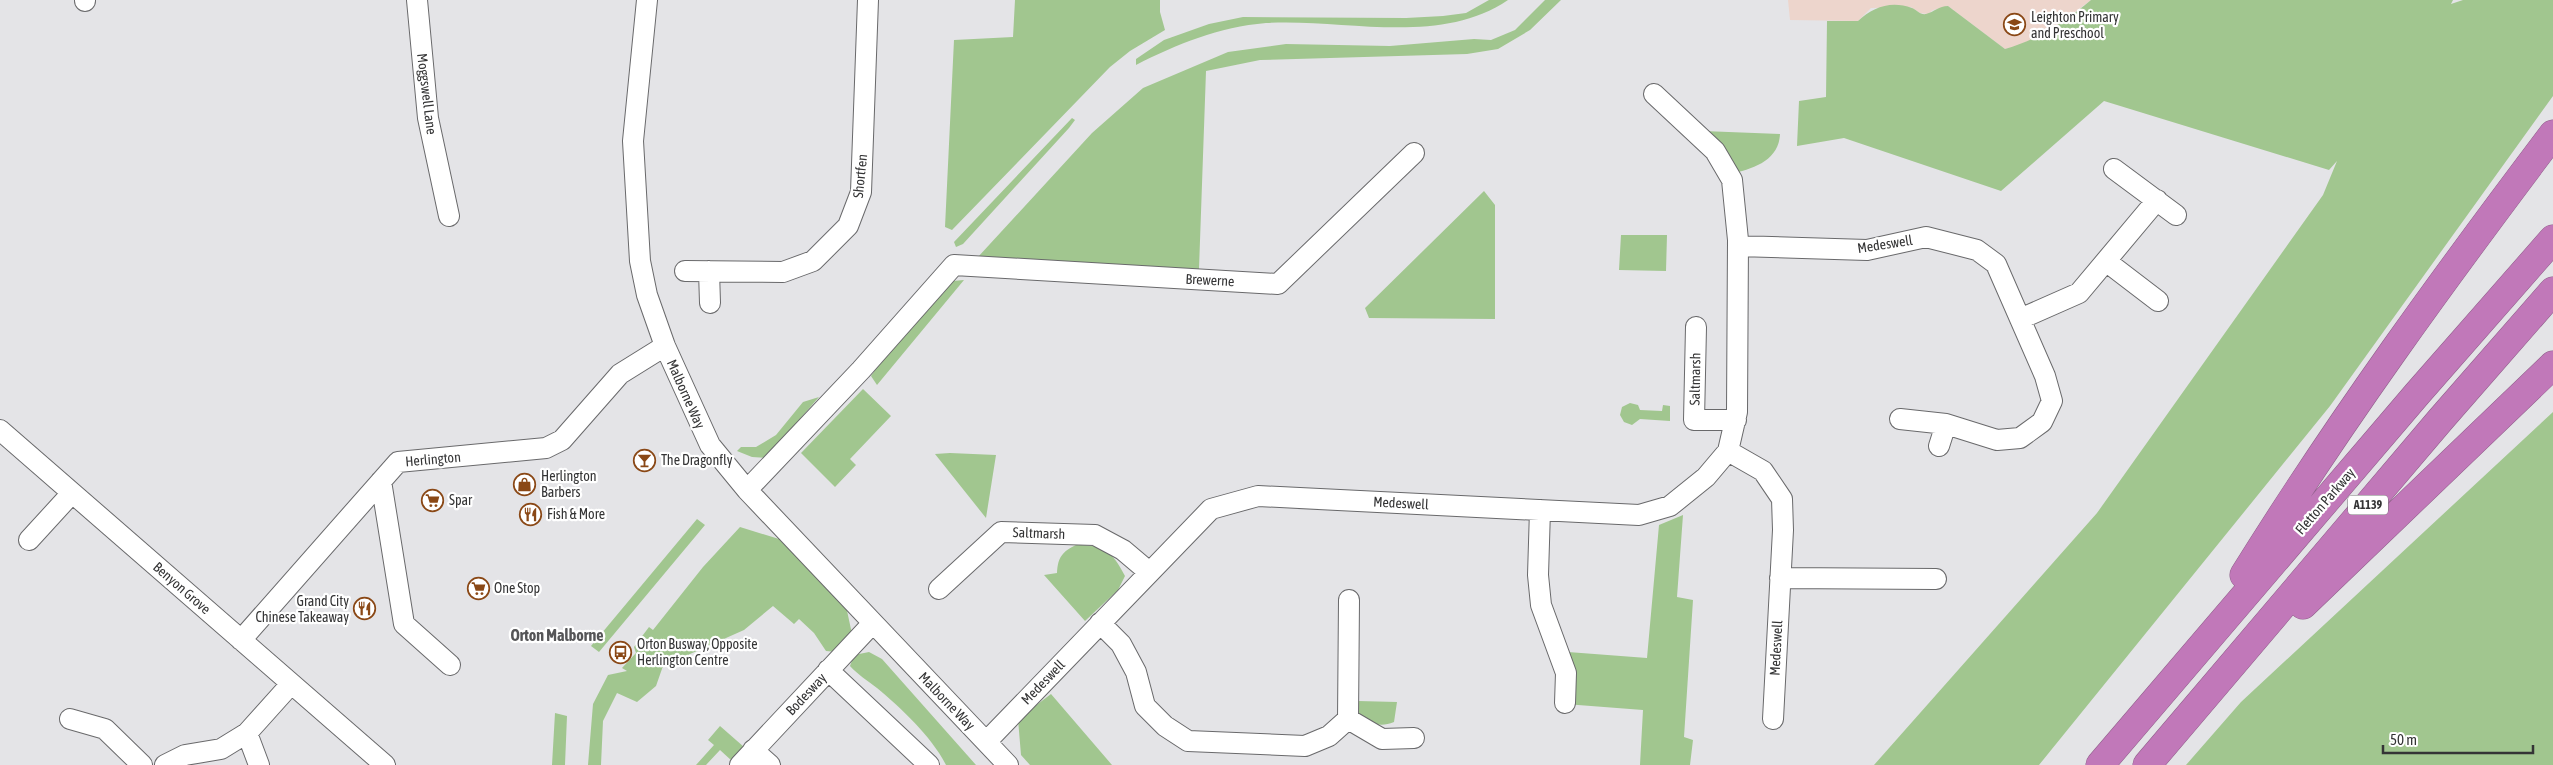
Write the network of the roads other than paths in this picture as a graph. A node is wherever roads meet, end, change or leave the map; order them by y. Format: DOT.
graph roads {
  1 [pos="417,0"];
  2 [pos="647,0"];
  3 [pos="868,0"];
  4 [pos="1654,94"];
  5 [pos="2553,134"];
  6 [pos="1414,154"];
  7 [pos="2114,169"];
  8 [pos="2157,200"];
  9 [pos="2176,214"];
  10 [pos="449,216"];
  11 [pos="2553,239"];
  12 [pos="1738,246"];
  13 [pos="2107,262"];
  14 [pos="685,271"];
  15 [pos="709,271"];
  16 [pos="2553,291"];
  17 [pos="2158,301"];
  18 [pos="710,303"];
  19 [pos="2020,319"];
  20 [pos="1696,327"];
  21 [pos="665,346"];
  22 [pos="2553,365"];
  23 [pos="1900,419"];
  24 [pos="1736,420"];
  25 [pos="1946,424"];
  26 [pos="0,430"];
  27 [pos="1939,446"];
  28 [pos="1728,451"];
  29 [pos="381,481"];
  30 [pos="747,490"];
  31 [pos="72,493"];
  32 [pos="1540,510"];
  33 [pos="30,540"];
  34 [pos="1149,572"];
  35 [pos="1780,578"];
  36 [pos="1936,579"];
  37 [pos="939,589"];
  38 [pos="1349,600"];
  39 [pos="1100,622"];
  40 [pos="872,624"];
  41 [pos="241,640"];
  42 [pos="2200,647"];
  43 [pos="450,665"];
  44 [pos="828,670"];
  45 [pos="291,684"];
  46 [pos="1566,703"];
  47 [pos="70,719"];
  48 [pos="1348,719"];
  49 [pos="1773,719"];
  50 [pos="2184,720"];
  51 [pos="247,734"];
  52 [pos="1414,738"];
  53 [pos="987,741"];
  54 [pos="753,750"];
  55 [pos="142,765"];
  56 [pos="165,765"];
  57 [pos="259,765"];
  58 [pos="385,765"];
  59 [pos="740,765"];
  60 [pos="770,765"];
  61 [pos="930,765"];
  62 [pos="1008,765"];
  63 [pos="2100,765"];
  64 [pos="2147,765"];
  1 -- 10 [label="street, Moggswell Lane"];
  2 -- 21 [label="street, Malborne Way"];
  3 -- 15 [label="street, Shortfen"];
  4 -- 12 [label="street, Medeswell"];
  5 -- 42 [label="highway"];
  6 -- 30 [label="street, Brewerne"];
  7 -- 8 [label="street"];
  8 -- 9 [label="street"];
  8 -- 13 [label="street"];
  11 -- 42 [label="highway, Fletton Parkway / A1139"];
  12 -- 19 [label="street, Medeswell"];
  12 -- 24 [label="street, Medeswell"];
  13 -- 17 [label="street"];
  13 -- 19 [label="street"];
  14 -- 15 [label="street, Shortfen"];
  15 -- 18 [label="street"];
  16 -- 50 [label="highway, A1139"];
  19 -- 25 [label="street, Medeswell"];
  20 -- 24 [label="street, Saltmarsh"];
  21 -- 29 [label="street, Herlington"];
  21 -- 30 [label="street, Malborne Way"];
  22 -- 50 [label="highway"];
  23 -- 25 [label="street, Medeswell"];
  24 -- 28 [label="street, Medeswell"];
  25 -- 27 [label="street"];
  26 -- 31 [label="street, Benyon Grove"];
  28 -- 32 [label="street, Medeswell"];
  28 -- 35 [label="street, Medeswell"];
  29 -- 41 [label="street, Herlington"];
  29 -- 43 [label="street"];
  30 -- 40 [label="street, Malborne Way"];
  31 -- 33 [label="street"];
  31 -- 41 [label="street, Benyon Grove"];
  32 -- 34 [label="street, Medeswell"];
  32 -- 46 [label="street"];
  34 -- 37 [label="street, Saltmarsh"];
  34 -- 39 [label="street, Medeswell"];
  35 -- 36 [label="street"];
  35 -- 49 [label="street, Medeswell"];
  38 -- 48 [label="street"];
  39 -- 48 [label="street"];
  39 -- 53 [label="street, Medeswell"];
  40 -- 44 [label="street, Bodesway"];
  40 -- 53 [label="street, Malborne Way"];
  41 -- 45 [label="street, Benyon Grove"];
  42 -- 63 [label="highway, Fletton Parkway / A1139"];
  44 -- 54 [label="street, Bodesway"];
  44 -- 61 [label="street"];
  45 -- 51 [label="street"];
  45 -- 58 [label="street, Benyon Grove"];
  47 -- 55 [label="street"];
  48 -- 52 [label="street"];
  50 -- 64 [label="highway, A1139"];
  51 -- 56 [label="street"];
  51 -- 57 [label="street"];
  53 -- 62 [label="street, Malborne Way"];
  54 -- 59 [label="street, Bodesway"];
  54 -- 60 [label="street"];
}
